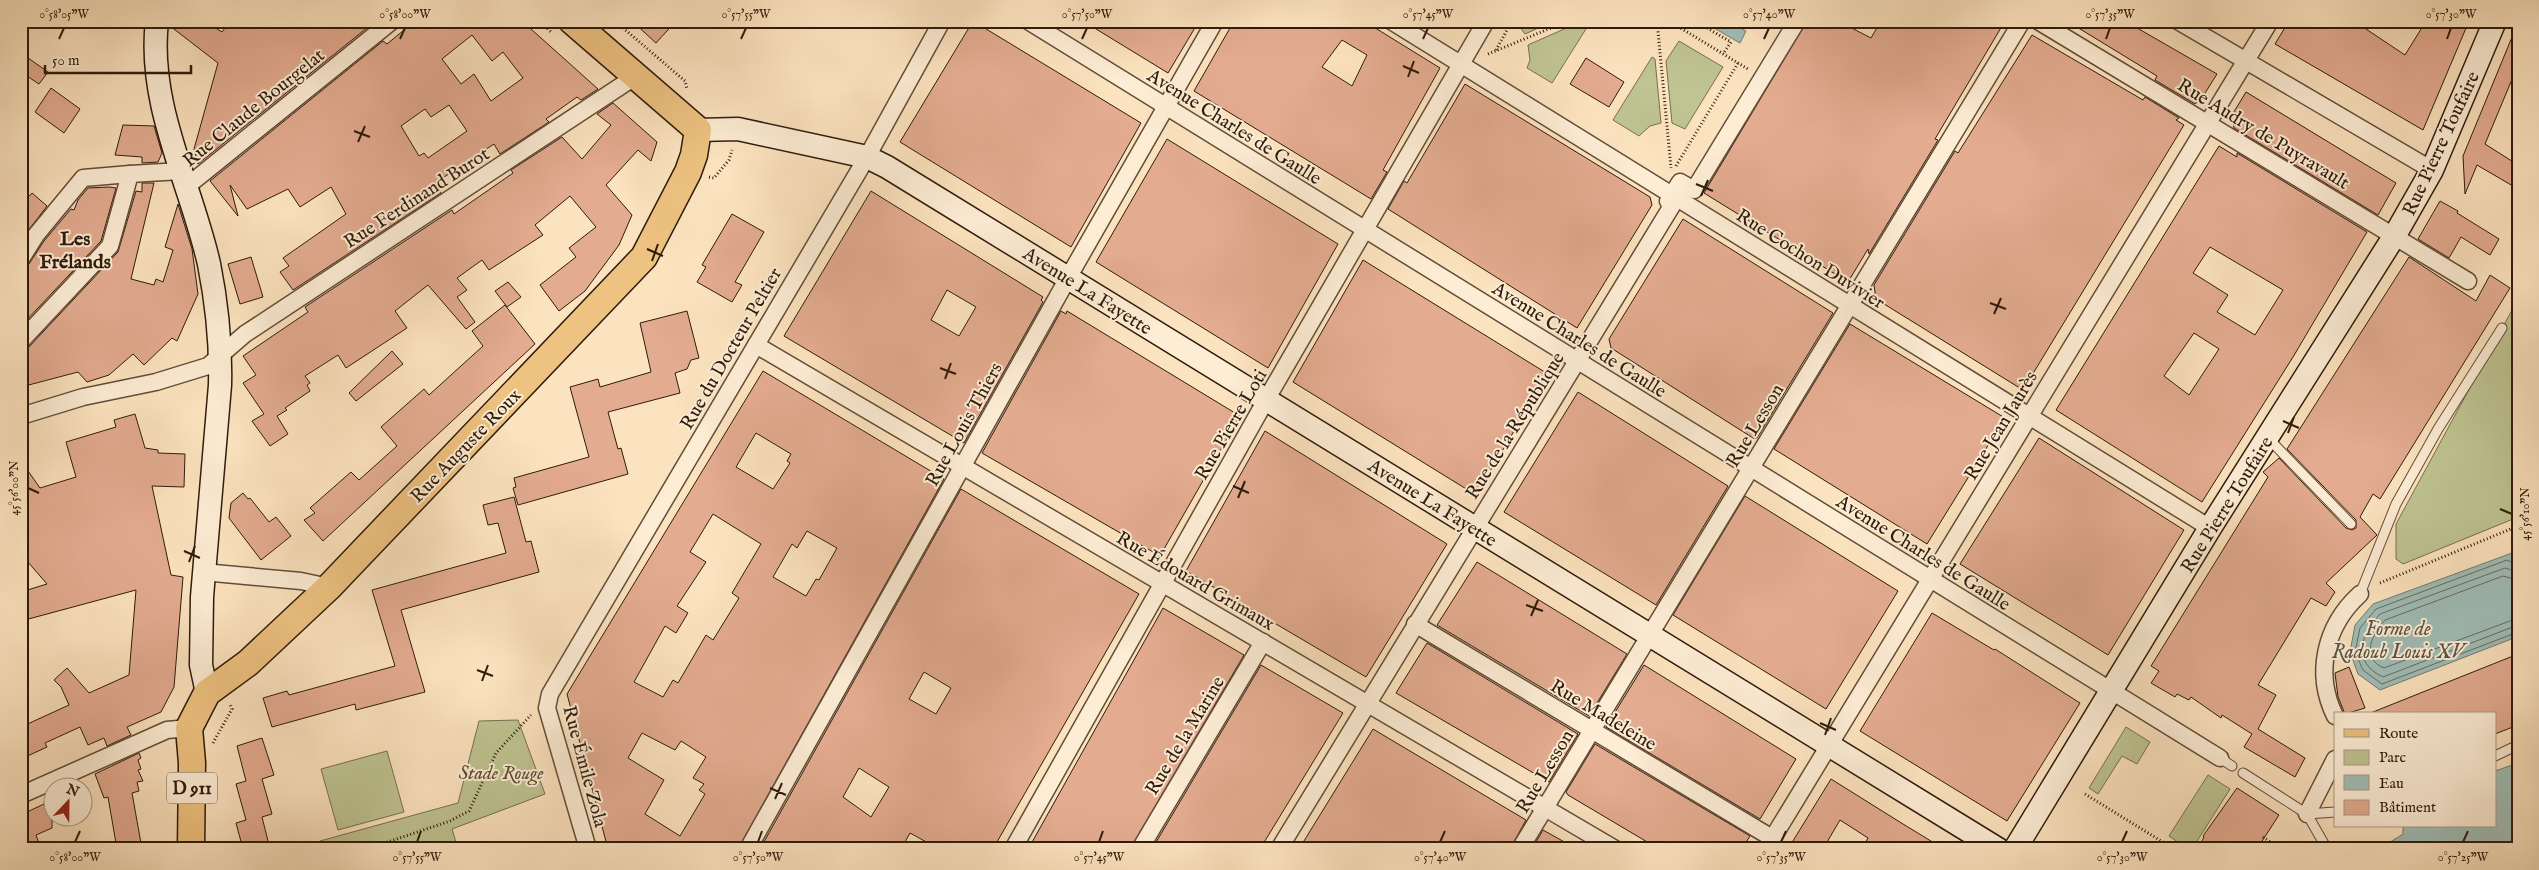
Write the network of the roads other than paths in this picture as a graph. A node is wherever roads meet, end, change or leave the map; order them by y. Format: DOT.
graph roads {
  1 [pos="157,21"];
  2 [pos="392,21"];
  3 [pos="572,21"];
  4 [pos="942,21"];
  5 [pos="1028,21"];
  6 [pos="1215,21"];
  7 [pos="1391,21"];
  8 [pos="1486,21"];
  9 [pos="1797,21"];
  10 [pos="2022,21"];
  11 [pos="2038,21"];
  12 [pos="2178,21"];
  13 [pos="2270,21"];
  14 [pos="2495,21"];
  15 [pos="2246,61"];
  16 [pos="1462,65"];
  17 [pos="636,76"];
  18 [pos="1166,107"];
  19 [pos="2208,123"];
  20 [pos="698,130"];
  21 [pos="867,157"];
  22 [pos="2432,170"];
  23 [pos="130,174"];
  24 [pos="184,179"];
  25 [pos="1672,195"];
  26 [pos="1366,230"];
  27 [pos="2395,235"];
  28 [pos="21,259"];
  29 [pos="1068,278"];
  30 [pos="2468,281"];
  31 [pos="1850,305"];
  32 [pos="2502,328"];
  33 [pos="21,341"];
  34 [pos="756,345"];
  35 [pos="220,354"];
  36 [pos="1578,361"];
  37 [pos="1266,400"];
  38 [pos="21,416"];
  39 [pos="2029,416"];
  40 [pos="2267,437"];
  41 [pos="962,466"];
  42 [pos="1751,468"];
  43 [pos="2351,524"];
  44 [pos="1474,527"];
  45 [pos="2210,528"];
  46 [pos="204,572"];
  47 [pos="1930,579"];
  48 [pos="1163,584"];
  49 [pos="329,587"];
  50 [pos="2360,594"];
  51 [pos="1415,624"];
  52 [pos="1650,635"];
  53 [pos="1263,642"];
  54 [pos="2110,690"];
  55 [pos="207,693"];
  56 [pos="550,694"];
  57 [pos="1367,703"];
  58 [pos="2334,713"];
  59 [pos="189,728"];
  60 [pos="1592,730"];
  61 [pos="1829,745"];
  62 [pos="2518,746"];
  63 [pos="2496,756"];
  64 [pos="2334,761"];
  65 [pos="2226,762"];
  66 [pos="2243,773"];
  67 [pos="21,795"];
  68 [pos="1546,808"];
  69 [pos="2334,812"];
  70 [pos="2307,814"];
  71 [pos="1769,844"];
  72 [pos="191,849"];
  73 [pos="588,849"];
  74 [pos="748,849"];
  75 [pos="1013,849"];
  76 [pos="1140,849"];
  77 [pos="1280,849"];
  78 [pos="1520,849"];
  79 [pos="1615,849"];
  80 [pos="1998,849"];
  81 [pos="2015,849"];
  82 [pos="2327,849"];
  1 -- 24 [label="main road"];
  2 -- 24 [label="street, Rue Claude Bourgelat"];
  3 -- 17 [label="main road"];
  4 -- 21 [label="street, Rue du Docteur Peltier"];
  5 -- 18 [label="street, Avenue Charles de Gaulle"];
  6 -- 18 [label="street, Rue Louis Thiers"];
  7 -- 16 [label="street, Rue Cochon Duvivier"];
  8 -- 16 [label="street, Rue Pierre Loti"];
  9 -- 25 [label="street"];
  10 -- 31 [label="street, Rue Lesson"];
  11 -- 19 [label="street, Rue Audry de Puyravault"];
  12 -- 15 [label="street"];
  13 -- 15 [label="street, Rue Jean Jaurès"];
  14 -- 22 [label="main road, Rue Pierre Toufaire"];
  15 -- 19 [label="street, Rue Jean Jaurès"];
  15 -- 22 [label="street"];
  16 -- 25 [label="street, Rue Cochon Duvivier"];
  16 -- 26 [label="street, Rue Pierre Loti"];
  17 -- 20 [label="main road"];
  17 -- 35 [label="street, Rue Ferdinand Burot"];
  18 -- 26 [label="street, Avenue Charles de Gaulle"];
  18 -- 29 [label="street, Rue Louis Thiers"];
  19 -- 27 [label="street, Rue Audry de Puyravault"];
  19 -- 39 [label="street, Rue Jean Jaurès"];
  20 -- 21 [label="main road, Avenue La Fayette"];
  20 -- 49 [label="main road, Rue Auguste Roux"];
  21 -- 29 [label="main road, Avenue La Fayette"];
  21 -- 34 [label="street, Rue du Docteur Peltier"];
  22 -- 27 [label="main road, Rue Pierre Toufaire"];
  23 -- 24 [label="street"];
  23 -- 28 [label="street"];
  23 -- 33 [label="street"];
  24 -- 35 [label="main road"];
  25 -- 31 [label="street, Rue Cochon Duvivier"];
  25 -- 36 [label="street, Rue de la République"];
  26 -- 36 [label="street, Avenue Charles de Gaulle"];
  26 -- 37 [label="street, Rue Pierre Loti"];
  27 -- 30 [label="street, Rue Audry de Puyravault"];
  27 -- 40 [label="main road, Rue Pierre Toufaire"];
  29 -- 37 [label="main road, Avenue La Fayette"];
  29 -- 41 [label="street, Rue Louis Thiers"];
  31 -- 39 [label="street, Rue Cochon Duvivier"];
  31 -- 42 [label="street, Rue Lesson"];
  32 -- 50 [label="lane"];
  34 -- 41 [label="street, Rue Édouard Grimaux"];
  34 -- 56 [label="street, Rue du Docteur Peltier"];
  35 -- 38 [label="street, Rue Ferdinand Burot"];
  35 -- 46 [label="main road"];
  36 -- 42 [label="street, Avenue Charles de Gaulle"];
  36 -- 44 [label="street, Rue de la République"];
  37 -- 44 [label="main road, Avenue La Fayette"];
  37 -- 48 [label="street, Rue Pierre Loti"];
  39 -- 45 [label="street, Rue Cochon Duvivier"];
  39 -- 47 [label="street, Rue Jean Jaurès"];
  40 -- 43 [label="lane"];
  40 -- 45 [label="main road, Rue Pierre Toufaire"];
  41 -- 48 [label="street, Rue Édouard Grimaux"];
  41 -- 74 [label="street, Rue Louis Thiers"];
  42 -- 47 [label="street, Avenue Charles de Gaulle"];
  42 -- 52 [label="street, Rue Lesson"];
  44 -- 51 [label="street, Rue de la République"];
  44 -- 52 [label="main road, Avenue La Fayette"];
  45 -- 54 [label="main road, Rue Pierre Toufaire"];
  46 -- 49 [label="street"];
  46 -- 55 [label="main road"];
  47 -- 54 [label="street, Avenue Charles de Gaulle"];
  47 -- 61 [label="street, Rue Jean Jaurès"];
  48 -- 53 [label="street, Rue Édouard Grimaux"];
  48 -- 75 [label="street, Rue Pierre Loti"];
  49 -- 55 [label="main road, Rue Auguste Roux"];
  50 -- 58 [label="street"];
  51 -- 57 [label="street, Rue de la République"];
  51 -- 60 [label="street, Rue Madeleine"];
  52 -- 60 [label="street, Rue Lesson"];
  52 -- 61 [label="main road, Avenue La Fayette"];
  53 -- 57 [label="street, Rue Édouard Grimaux"];
  53 -- 76 [label="street, Rue de la Marine"];
  54 -- 65 [label="street, Avenue Charles de Gaulle"];
  54 -- 81 [label="main road, Rue Pierre Toufaire"];
  55 -- 59 [label="main road, Rue Auguste Roux"];
  56 -- 73 [label="street, Rue Émile Zola"];
  57 -- 68 [label="street, Rue Édouard Grimaux"];
  57 -- 77 [label="street, Rue de la République"];
  59 -- 67 [label="street"];
  59 -- 72 [label="main road, D 911"];
  60 -- 68 [label="street, Rue Lesson"];
  60 -- 71 [label="street, Rue Madeleine"];
  61 -- 71 [label="street, Rue Jean Jaurès"];
  61 -- 80 [label="main road, Avenue La Fayette"];
  62 -- 63 [label="lane"];
  64 -- 70 [label="street"];
  66 -- 70 [label="lane"];
  68 -- 78 [label="street, Rue Lesson"];
  68 -- 79 [label="street, Rue Édouard Grimaux"];
  69 -- 70 [label="lane"];
  70 -- 82 [label="lane"];
}
